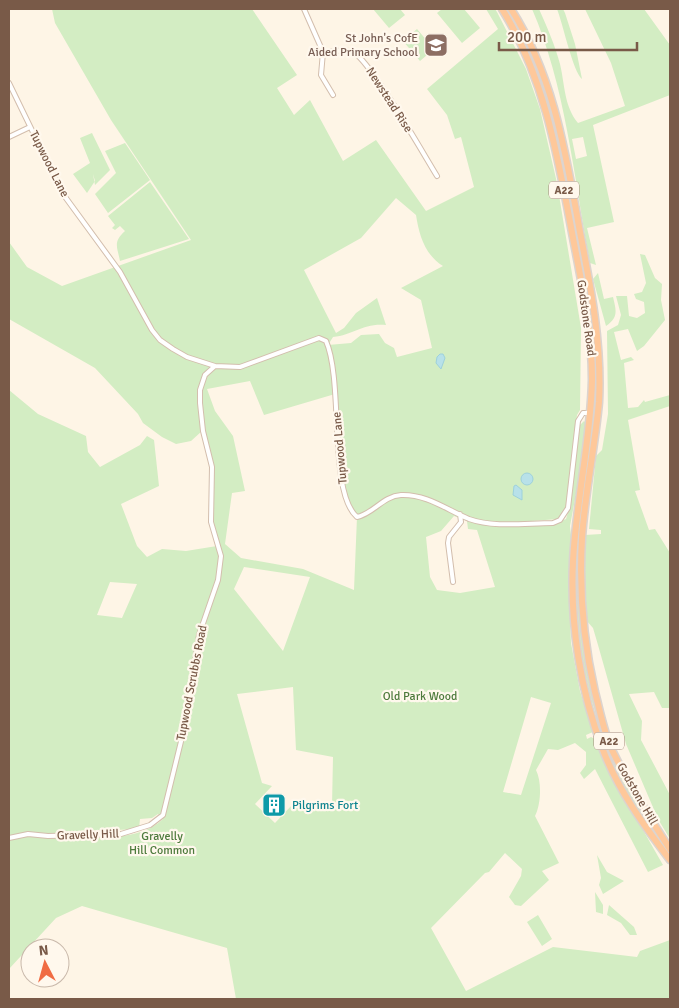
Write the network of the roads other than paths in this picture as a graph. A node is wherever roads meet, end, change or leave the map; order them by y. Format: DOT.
graph roads {
  1 [pos="304,9"];
  2 [pos="502,9"];
  3 [pos="512,9"];
  4 [pos="322,52"];
  5 [pos="9,86"];
  6 [pos="333,95"];
  7 [pos="30,127"];
  8 [pos="9,137"];
  9 [pos="438,176"];
  10 [pos="202,363"];
  11 [pos="215,366"];
  12 [pos="205,375"];
  13 [pos="590,413"];
  14 [pos="460,514"];
  15 [pos="453,582"];
  16 [pos="583,620"];
  17 [pos="576,640"];
  18 [pos="163,815"];
  19 [pos="9,838"];
  20 [pos="670,849"];
  21 [pos="670,860"];
  1 -- 4 [label="street"];
  2 -- 13 [label="highway, Godstone Road / A22"];
  3 -- 16 [label="highway, Godstone Road / A22"];
  4 -- 6 [label="street"];
  4 -- 9 [label="street, Newstead Rise"];
  5 -- 7 [label="street, Tupwood Lane"];
  7 -- 8 [label="street"];
  7 -- 10 [label="street, Tupwood Lane"];
  10 -- 11 [label="street, Tupwood Lane"];
  10 -- 12 [label="street"];
  11 -- 12 [label="street"];
  11 -- 14 [label="street, Tupwood Lane"];
  12 -- 18 [label="street, Tupwood Scrubbs Road"];
  13 -- 14 [label="street, Tupwood Lane"];
  13 -- 17 [label="highway, Godstone Road / A22"];
  14 -- 15 [label="street"];
  16 -- 20 [label="highway, Godstone Hill / A22"];
  17 -- 21 [label="highway, Godstone Hill / A22"];
  18 -- 19 [label="street, Gravelly Hill"];
}
